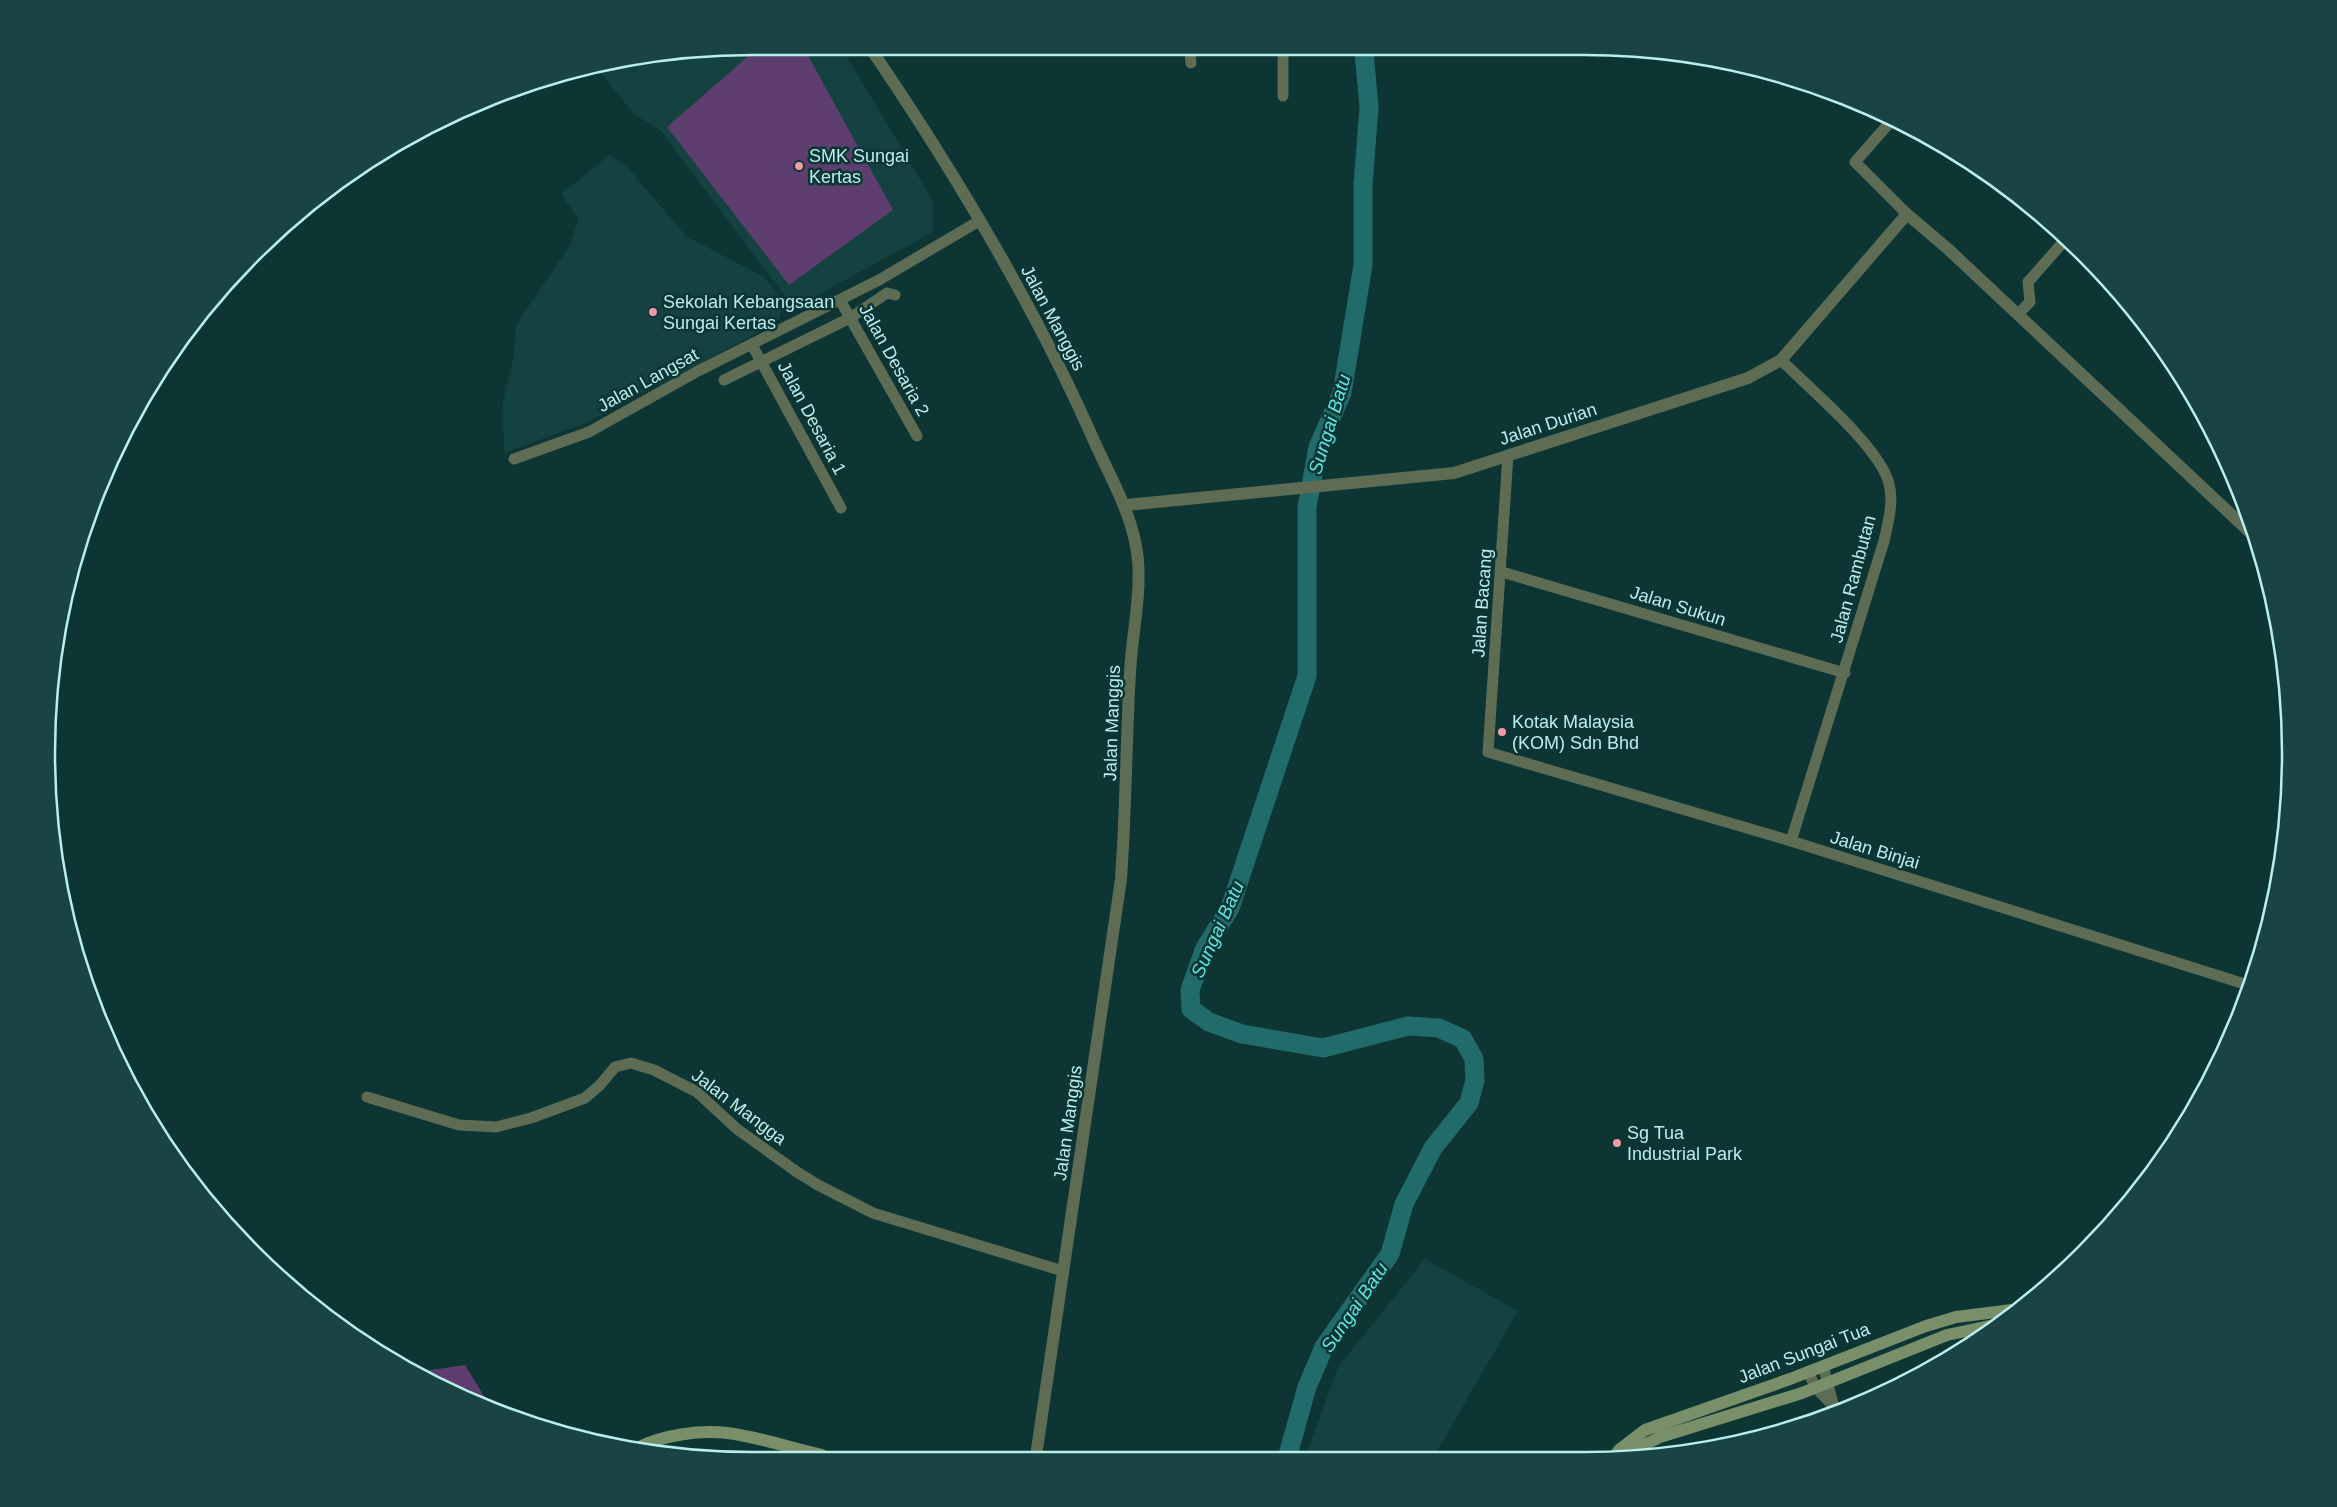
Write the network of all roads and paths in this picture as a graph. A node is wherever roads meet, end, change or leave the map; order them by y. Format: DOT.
graph roads {
  1 [pos="875,55"];
  2 [pos="1283,55"];
  3 [pos="1284,96"];
  4 [pos="1888,125"];
  5 [pos="1907,214"];
  6 [pos="979,221"];
  7 [pos="2061,245"];
  8 [pos="895,295"];
  9 [pos="840,300"];
  10 [pos="2018,314"];
  11 [pos="850,318"];
  12 [pos="752,345"];
  13 [pos="1780,360"];
  14 [pos="762,362"];
  15 [pos="724,380"];
  16 [pos="916,436"];
  17 [pos="1508,455"];
  18 [pos="514,459"];
  19 [pos="1126,506"];
  20 [pos="840,508"];
  21 [pos="2244,527"];
  22 [pos="1502,572"];
  23 [pos="1844,673"];
  24 [pos="1488,752"];
  25 [pos="1790,841"];
  26 [pos="2243,983"];
  27 [pos="367,1097"];
  28 [pos="1064,1271"];
  29 [pos="2005,1311"];
  30 [pos="1981,1328"];
  31 [pos="1823,1366"];
  32 [pos="1808,1372"];
  33 [pos="1829,1382"];
  34 [pos="1816,1388"];
  35 [pos="1834,1405"];
  36 [pos="1832,1406"];
  37 [pos="647,1444"];
  38 [pos="1636,1450"];
  39 [pos="1618,1451"];
  40 [pos="805,1452"];
  41 [pos="1037,1452"];
  1 -- 6 [label="street, Jalan Manggis"];
  2 -- 3 [label="street"];
  4 -- 5 [label="street"];
  5 -- 10 [label="street"];
  5 -- 13 [label="street, Jalan Durian"];
  6 -- 9 [label="street, Jalan Langsat"];
  6 -- 19 [label="street, Jalan Manggis"];
  7 -- 10 [label="street"];
  8 -- 11 [label="street"];
  9 -- 11 [label="street, Jalan Desaria 2"];
  9 -- 12 [label="street, Jalan Langsat"];
  10 -- 21 [label="street"];
  11 -- 14 [label="street"];
  11 -- 16 [label="street, Jalan Desaria 2"];
  12 -- 14 [label="street, Jalan Desaria 1"];
  12 -- 18 [label="street, Jalan Langsat"];
  13 -- 17 [label="street, Jalan Durian"];
  13 -- 23 [label="street, Jalan Rambutan"];
  14 -- 15 [label="street"];
  14 -- 20 [label="street, Jalan Desaria 1"];
  17 -- 19 [label="street, Jalan Durian"];
  17 -- 22 [label="street, Jalan Bacang"];
  19 -- 28 [label="street, Jalan Manggis"];
  22 -- 23 [label="street, Jalan Sukun"];
  22 -- 24 [label="street, Jalan Bacang"];
  23 -- 25 [label="street, Jalan Rambutan"];
  24 -- 25 [label="street, Jalan Binjai"];
  25 -- 26 [label="street, Jalan Binjai"];
  27 -- 28 [label="street, Jalan Mangga"];
  28 -- 41 [label="street, Jalan Manggis"];
  29 -- 31 [label="main road, Jalan Sungai Tua"];
  30 -- 33 [label="main road, Jalan Sungai Tua"];
  31 -- 32 [label="main road, Jalan Sungai Tua"];
  31 -- 33 [label="street"];
  32 -- 34 [label="street"];
  32 -- 39 [label="main road, Jalan Sungai Tua"];
  33 -- 34 [label="main road, Jalan Sungai Tua"];
  33 -- 35 [label="street"];
  34 -- 36 [label="street"];
  34 -- 38 [label="main road, Jalan Sungai Tua"];
  37 -- 40 [label="main road"];
}
